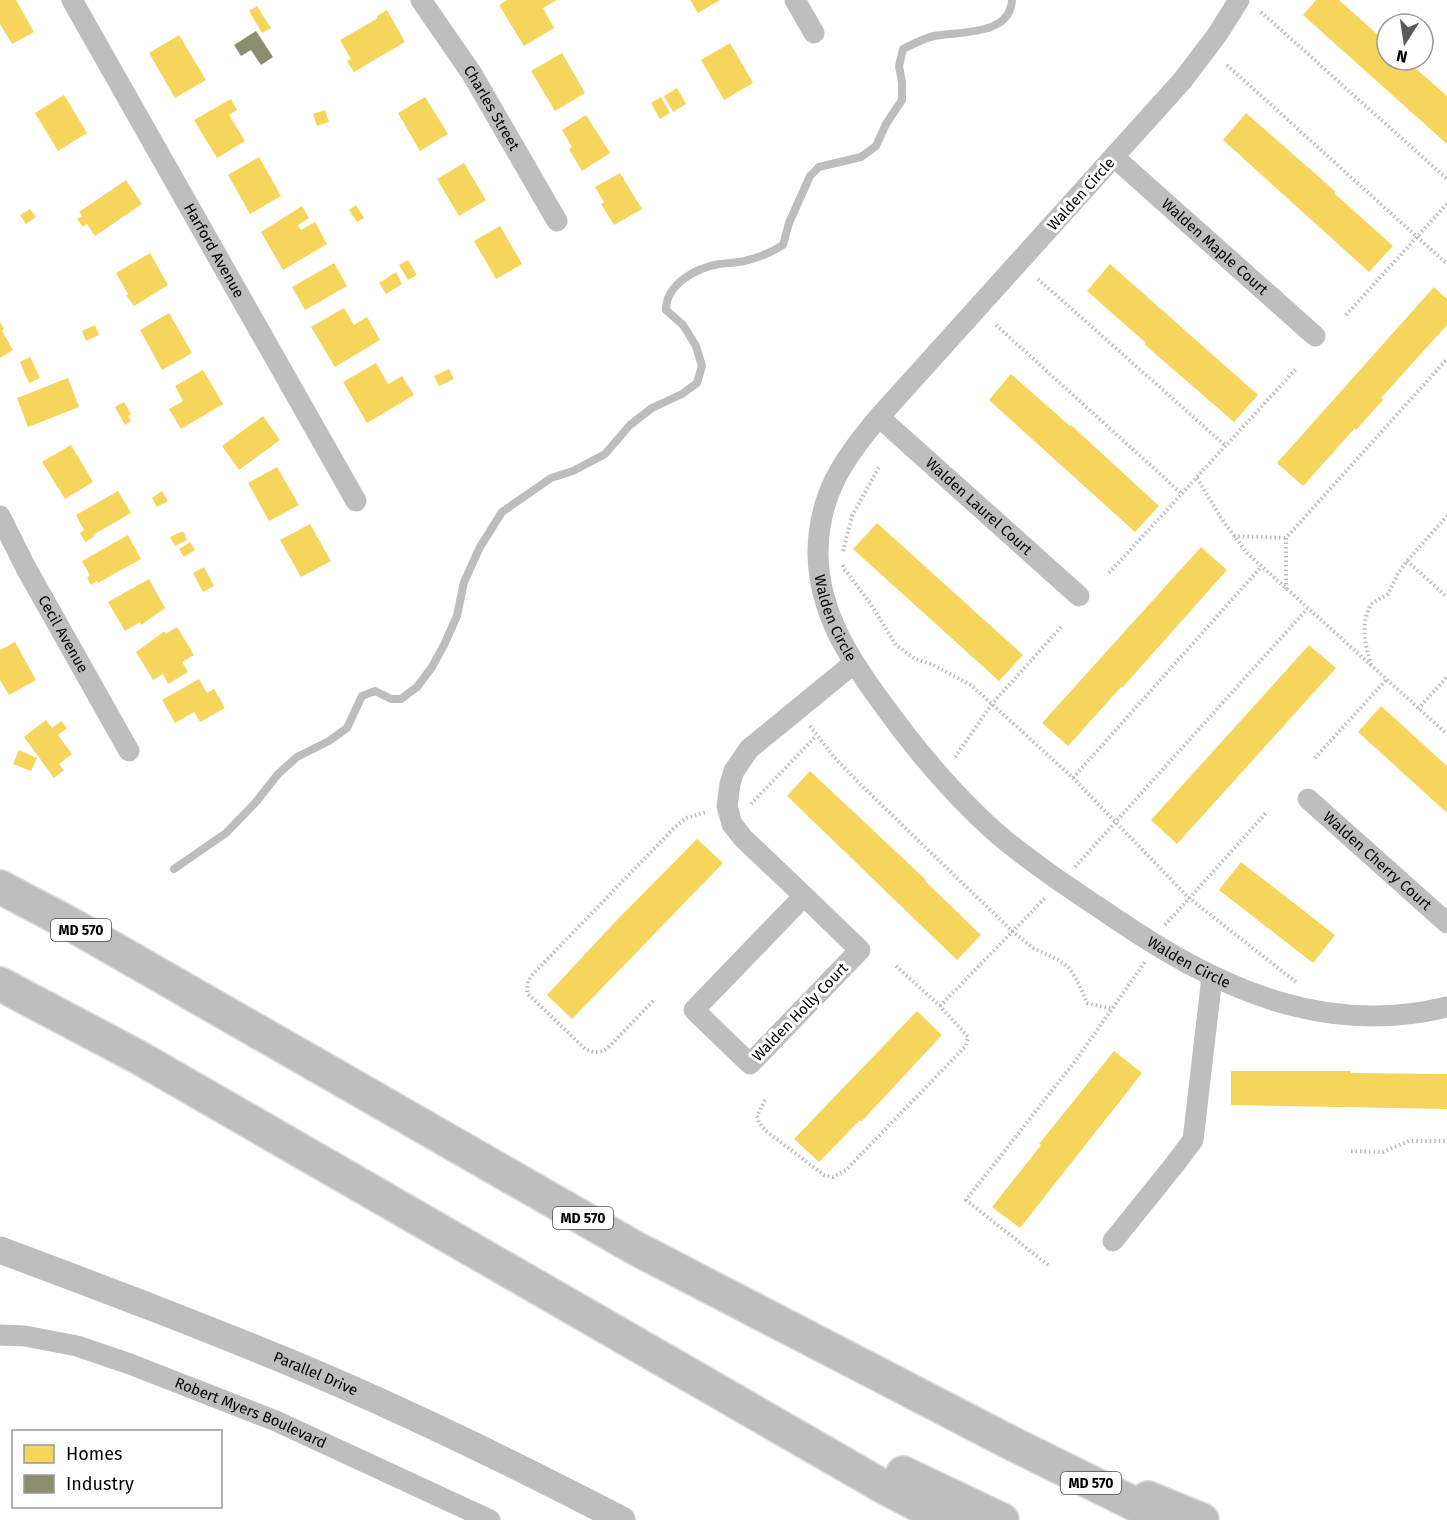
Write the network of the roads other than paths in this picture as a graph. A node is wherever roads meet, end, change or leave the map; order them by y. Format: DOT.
graph roads {
  1 [pos="72,0"];
  2 [pos="421,0"];
  3 [pos="795,0"];
  4 [pos="1239,0"];
  5 [pos="814,33"];
  6 [pos="1114,157"];
  7 [pos="557,220"];
  8 [pos="1315,336"];
  9 [pos="879,417"];
  10 [pos="356,501"];
  11 [pos="0,516"];
  12 [pos="1079,596"];
  13 [pos="853,664"];
  14 [pos="129,751"];
  15 [pos="1308,799"];
  16 [pos="0,887"];
  17 [pos="804,896"];
  18 [pos="1447,923"];
  19 [pos="1212,977"];
  20 [pos="0,984"];
  21 [pos="1447,1007"];
  22 [pos="1113,1241"];
  23 [pos="0,1250"];
  24 [pos="579,1312"];
  25 [pos="0,1335"];
  26 [pos="1015,1445"];
  27 [pos="490,1520"];
  28 [pos="622,1520"];
  29 [pos="947,1520"];
  30 [pos="1002,1520"];
  31 [pos="1167,1520"];
  32 [pos="1202,1520"];
  1 -- 10 [label="street, Harford Avenue"];
  2 -- 7 [label="street, Charles Street"];
  3 -- 5 [label="street"];
  4 -- 6 [label="street, Walden Circle"];
  6 -- 8 [label="street, Walden Maple Court"];
  6 -- 9 [label="street, Walden Circle"];
  9 -- 12 [label="street, Walden Laurel Court"];
  9 -- 13 [label="street, Walden Circle"];
  11 -- 14 [label="street, Cecil Avenue"];
  13 -- 17 [label="street, Walden Holly Court"];
  13 -- 19 [label="street, Walden Circle"];
  15 -- 18 [label="street, Walden Cherry Court"];
  16 -- 26 [label="highway, MD 570"];
  17 -- 17 [label="street, Walden Holly Court"];
  19 -- 21 [label="street, Walden Circle"];
  19 -- 22 [label="street"];
  20 -- 24 [label="highway"];
  23 -- 28 [label="street, Parallel Drive"];
  24 -- 29 [label="highway"];
  24 -- 30 [label="highway"];
  25 -- 27 [label="street, Robert Myers Boulevard"];
  26 -- 31 [label="highway, MD 570"];
  26 -- 32 [label="highway"];
}
